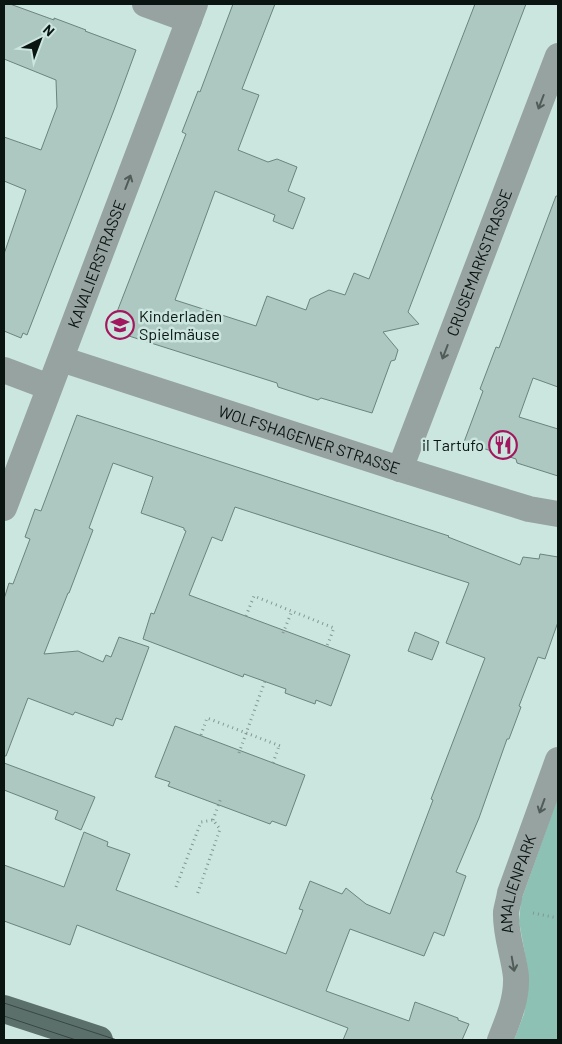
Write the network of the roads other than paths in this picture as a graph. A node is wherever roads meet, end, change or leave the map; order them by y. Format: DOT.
graph roads {
  1 [pos="145,4"];
  2 [pos="192,12"];
  3 [pos="558,56"];
  4 [pos="61,359"];
  5 [pos="4,370"];
  6 [pos="49,387"];
  7 [pos="400,469"];
  8 [pos="4,508"];
  9 [pos="558,514"];
  10 [pos="558,760"];
  11 [pos="4,1009"];
  12 [pos="99,1040"];
  13 [pos="500,1040"];
  1 -- 2 [label="street, KAVALIERSTRASSE"];
  4 -- 2 [label="street, KAVALIERSTRASSE, one-way"];
  3 -- 7 [label="street, CRUSEMARKSTRASSE, one-way"];
  4 -- 6 [label="street, KAVALIERSTRASSE"];
  4 -- 7 [label="street, WOLFSHAGENER STRASSE"];
  5 -- 6 [label="street"];
  6 -- 8 [label="street, KAVALIERSTRASSE"];
  7 -- 9 [label="street, WOLFSHAGENER STRASSE"];
  10 -- 13 [label="street, AMALIENPARK, one-way"];
  11 -- 12 [label="main road"];
}
